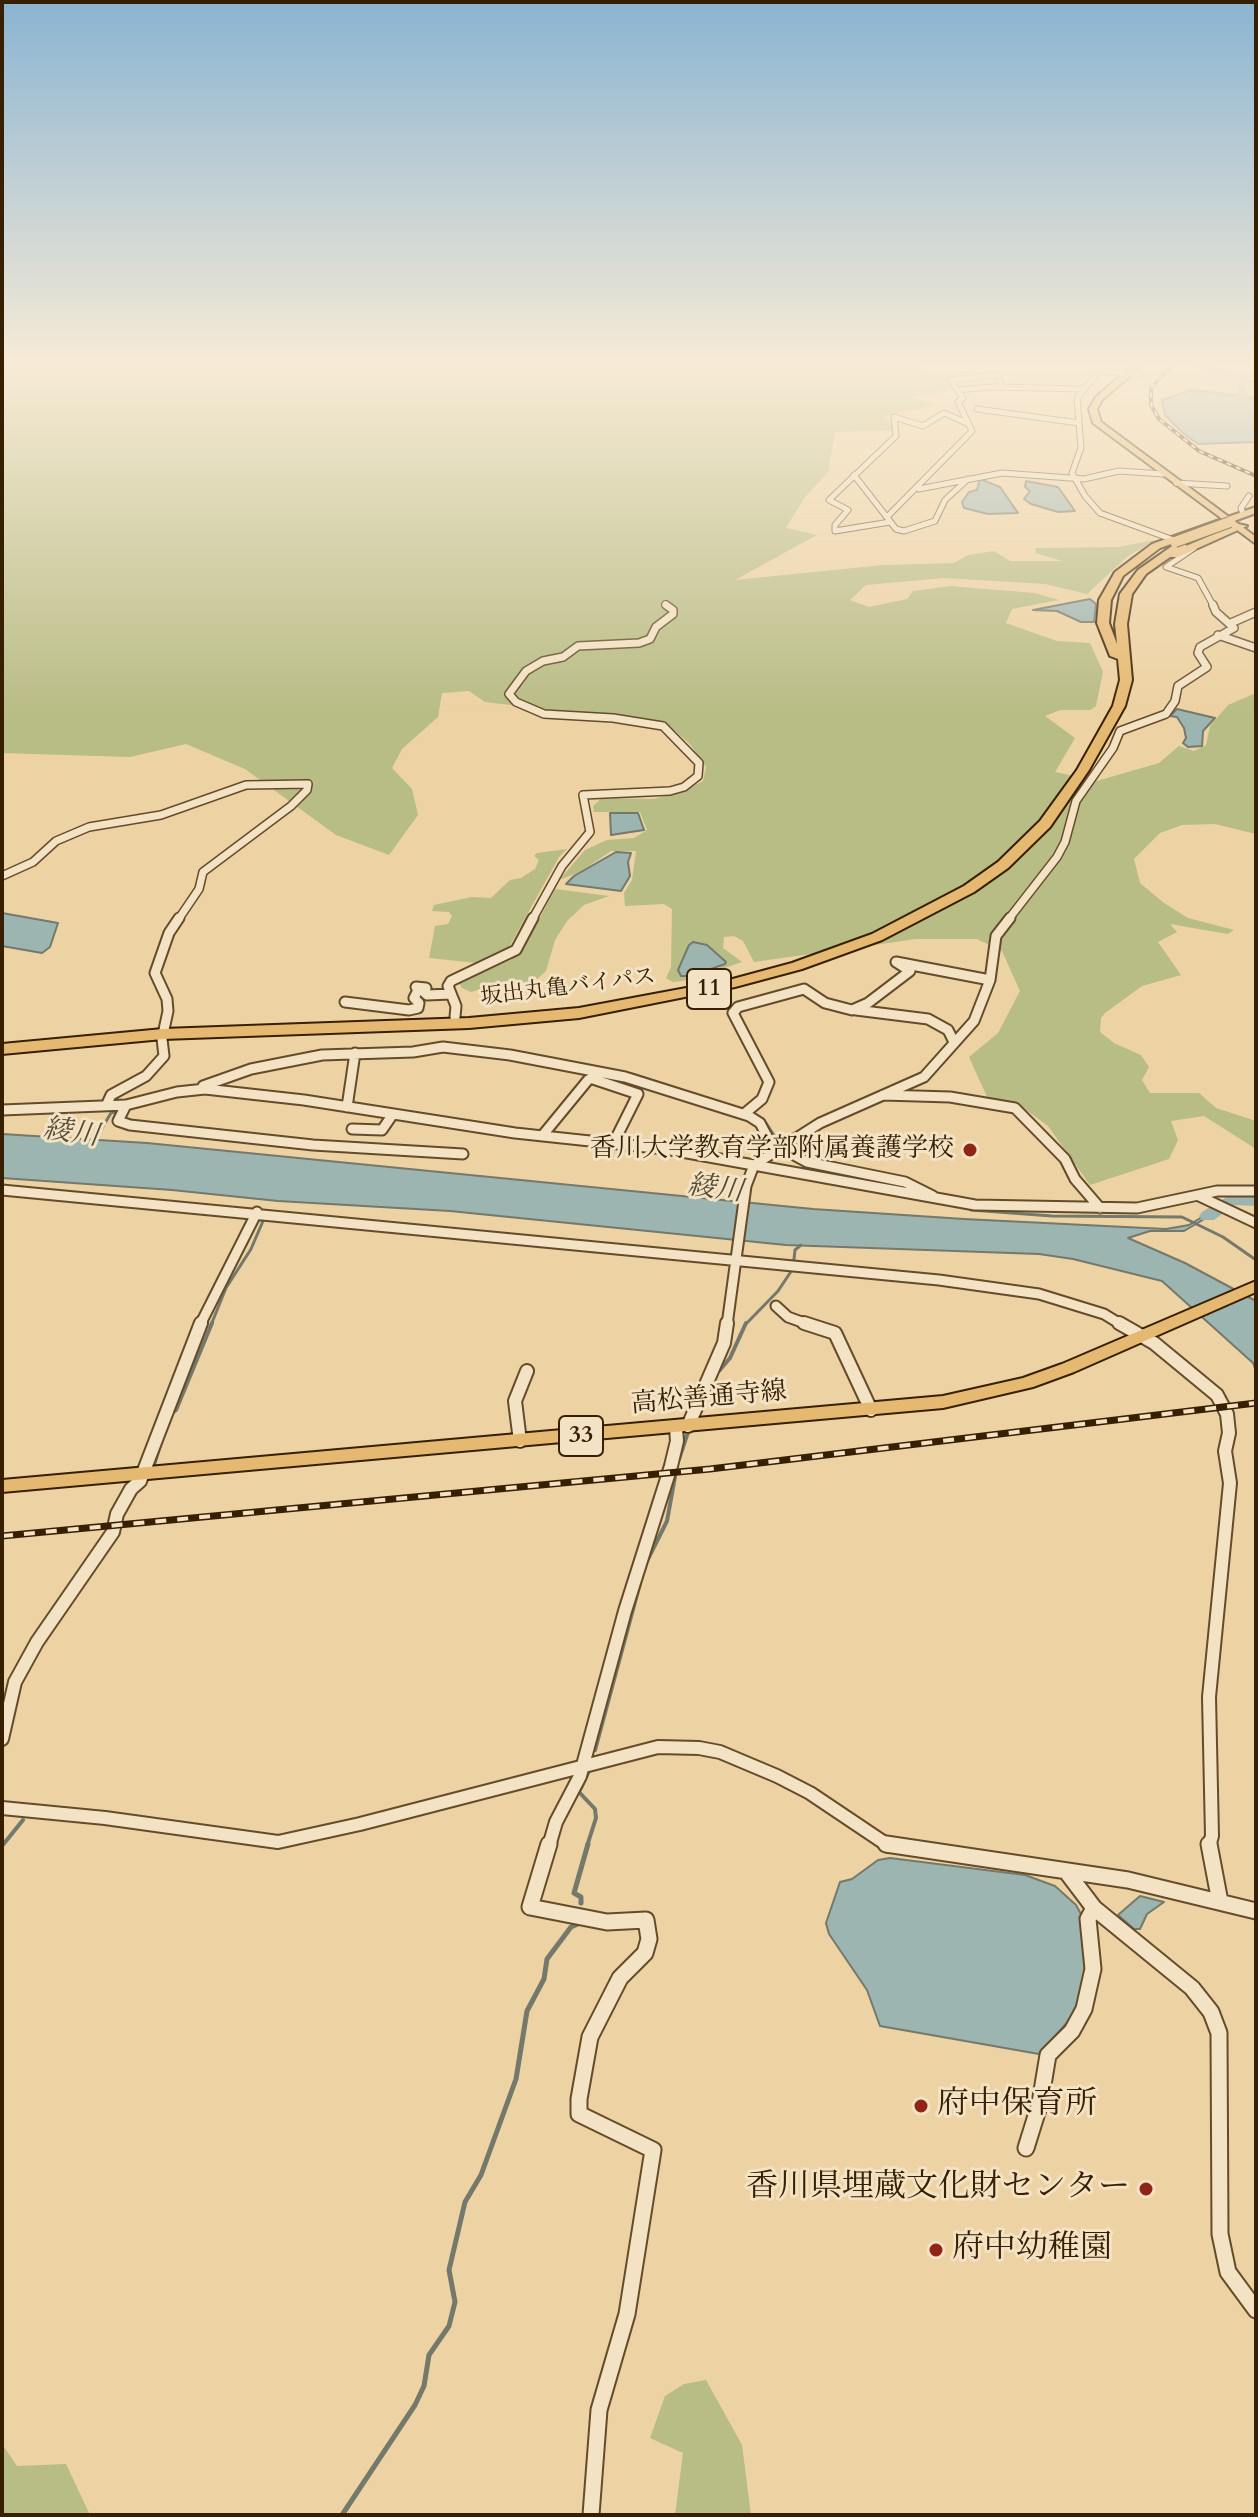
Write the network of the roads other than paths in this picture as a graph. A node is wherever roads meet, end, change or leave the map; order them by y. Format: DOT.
graph roads {
  1 [pos="850,479"];
  2 [pos="857,479"];
  3 [pos="927,479"];
  4 [pos="966,479"];
  5 [pos="968,479"];
  6 [pos="1076,479"];
  7 [pos="1171,479"];
  8 [pos="1176,483"];
  9 [pos="1227,486"];
  10 [pos="917,490"];
  11 [pos="1249,496"];
  12 [pos="1243,514"];
  13 [pos="1256,516"];
  14 [pos="888,519"];
  15 [pos="1232,523"];
  16 [pos="1256,541"];
  17 [pos="1179,543"];
  18 [pos="665,604"];
  19 [pos="1256,612"];
  20 [pos="1231,623"];
  21 [pos="1218,635"];
  22 [pos="1256,648"];
  23 [pos="1064,799"];
  24 [pos="2,876"];
  25 [pos="990,980"];
  26 [pos="711,983"];
  27 [pos="451,994"];
  28 [pos="345,1002"];
  29 [pos="852,1010"];
  30 [pos="455,1017"];
  31 [pos="164,1031"];
  32 [pos="2,1042"];
  33 [pos="954,1042"];
  34 [pos="2,1049"];
  35 [pos="355,1053"];
  36 [pos="597,1075"];
  37 [pos="193,1089"];
  38 [pos="883,1095"];
  39 [pos="126,1105"];
  40 [pos="106,1106"];
  41 [pos="347,1107"];
  42 [pos="2,1110"];
  43 [pos="746,1112"];
  44 [pos="393,1114"];
  45 [pos="352,1129"];
  46 [pos="542,1136"];
  47 [pos="613,1144"];
  48 [pos="778,1149"];
  49 [pos="463,1154"];
  50 [pos="754,1165"];
  51 [pos="2,1190"];
  52 [pos="1256,1191"];
  53 [pos="1199,1196"];
  54 [pos="934,1199"];
  55 [pos="1100,1208"];
  56 [pos="257,1212"];
  57 [pos="1256,1223"];
  58 [pos="736,1254"];
  59 [pos="1256,1286"];
  60 [pos="776,1306"];
  61 [pos="1145,1335"];
  62 [pos="527,1371"];
  63 [pos="871,1410"];
  64 [pos="682,1427"];
  65 [pos="520,1441"];
  66 [pos="142,1473"];
  67 [pos="2,1486"];
  68 [pos="2,1739"];
  69 [pos="583,1765"];
  70 [pos="2,1808"];
  71 [pos="1066,1871"];
  72 [pos="1220,1902"];
  73 [pos="1094,1908"];
  74 [pos="1256,1911"];
  75 [pos="1026,2148"];
  76 [pos="1256,2310"];
  77 [pos="591,2515"];
  1 -- 14 [label="street"];
  2 -- 14 [label="street"];
  3 -- 10 [label="street"];
  4 -- 10 [label="street"];
  5 -- 14 [label="street"];
  6 -- 17 [label="street"];
  7 -- 8 [label="main road"];
  8 -- 9 [label="street"];
  8 -- 15 [label="main road"];
  10 -- 14 [label="street"];
  11 -- 12 [label="street"];
  12 -- 13 [label="highway, 11"];
  12 -- 15 [label="highway, 11"];
  13 -- 15 [label="highway, 11"];
  15 -- 16 [label="main road"];
  15 -- 17 [label="highway, 11"];
  15 -- 17 [label="highway"];
  17 -- 20 [label="street"];
  17 -- 23 [label="highway, 坂出丸亀バイパス / 11"];
  18 -- 27 [label="street"];
  19 -- 20 [label="street"];
  20 -- 21 [label="street"];
  21 -- 22 [label="street"];
  21 -- 23 [label="street"];
  23 -- 25 [label="street"];
  23 -- 26 [label="highway, 坂出丸亀バイパス / 11"];
  24 -- 31 [label="street"];
  25 -- 29 [label="street"];
  25 -- 33 [label="street"];
  26 -- 30 [label="highway, 坂出丸亀バイパス / 11"];
  26 -- 31 [label="highway, 坂出丸亀バイパス / 11"];
  27 -- 28 [label="street"];
  27 -- 30 [label="street"];
  29 -- 33 [label="street"];
  29 -- 43 [label="street"];
  30 -- 31 [label="highway, 坂出丸亀バイパス / 11"];
  31 -- 32 [label="highway, 坂出丸亀バイパス / 11"];
  31 -- 34 [label="highway, 坂出丸亀バイパス / 11"];
  31 -- 40 [label="street"];
  33 -- 38 [label="street"];
  35 -- 36 [label="street"];
  35 -- 37 [label="street"];
  35 -- 41 [label="street"];
  36 -- 43 [label="street"];
  36 -- 46 [label="street"];
  36 -- 47 [label="street"];
  37 -- 39 [label="street"];
  37 -- 41 [label="street"];
  38 -- 48 [label="street"];
  38 -- 55 [label="street"];
  39 -- 40 [label="street"];
  39 -- 49 [label="street"];
  40 -- 42 [label="street"];
  41 -- 44 [label="street"];
  43 -- 48 [label="street"];
  44 -- 45 [label="street"];
  44 -- 46 [label="street"];
  46 -- 47 [label="street"];
  47 -- 50 [label="street"];
  48 -- 50 [label="street"];
  48 -- 54 [label="street"];
  50 -- 54 [label="street"];
  50 -- 58 [label="street"];
  51 -- 56 [label="street"];
  52 -- 53 [label="street"];
  53 -- 55 [label="street"];
  53 -- 57 [label="street"];
  54 -- 55 [label="street"];
  56 -- 58 [label="street"];
  56 -- 66 [label="street"];
  58 -- 61 [label="street"];
  58 -- 64 [label="street"];
  59 -- 61 [label="main road, 高松善通寺線 / 33"];
  60 -- 63 [label="street"];
  61 -- 63 [label="main road, 高松善通寺線 / 33"];
  61 -- 72 [label="street"];
  62 -- 65 [label="street"];
  63 -- 64 [label="main road, 高松善通寺線 / 33"];
  64 -- 65 [label="main road, 高松善通寺線 / 33"];
  64 -- 69 [label="street"];
  65 -- 66 [label="main road, 高松善通寺線 / 33"];
  66 -- 67 [label="main road, 高松善通寺線 / 33"];
  66 -- 68 [label="street"];
  69 -- 70 [label="street"];
  69 -- 71 [label="street"];
  69 -- 77 [label="street"];
  71 -- 72 [label="street"];
  71 -- 73 [label="street"];
  72 -- 74 [label="street"];
  73 -- 75 [label="street"];
  73 -- 76 [label="street"];
}
